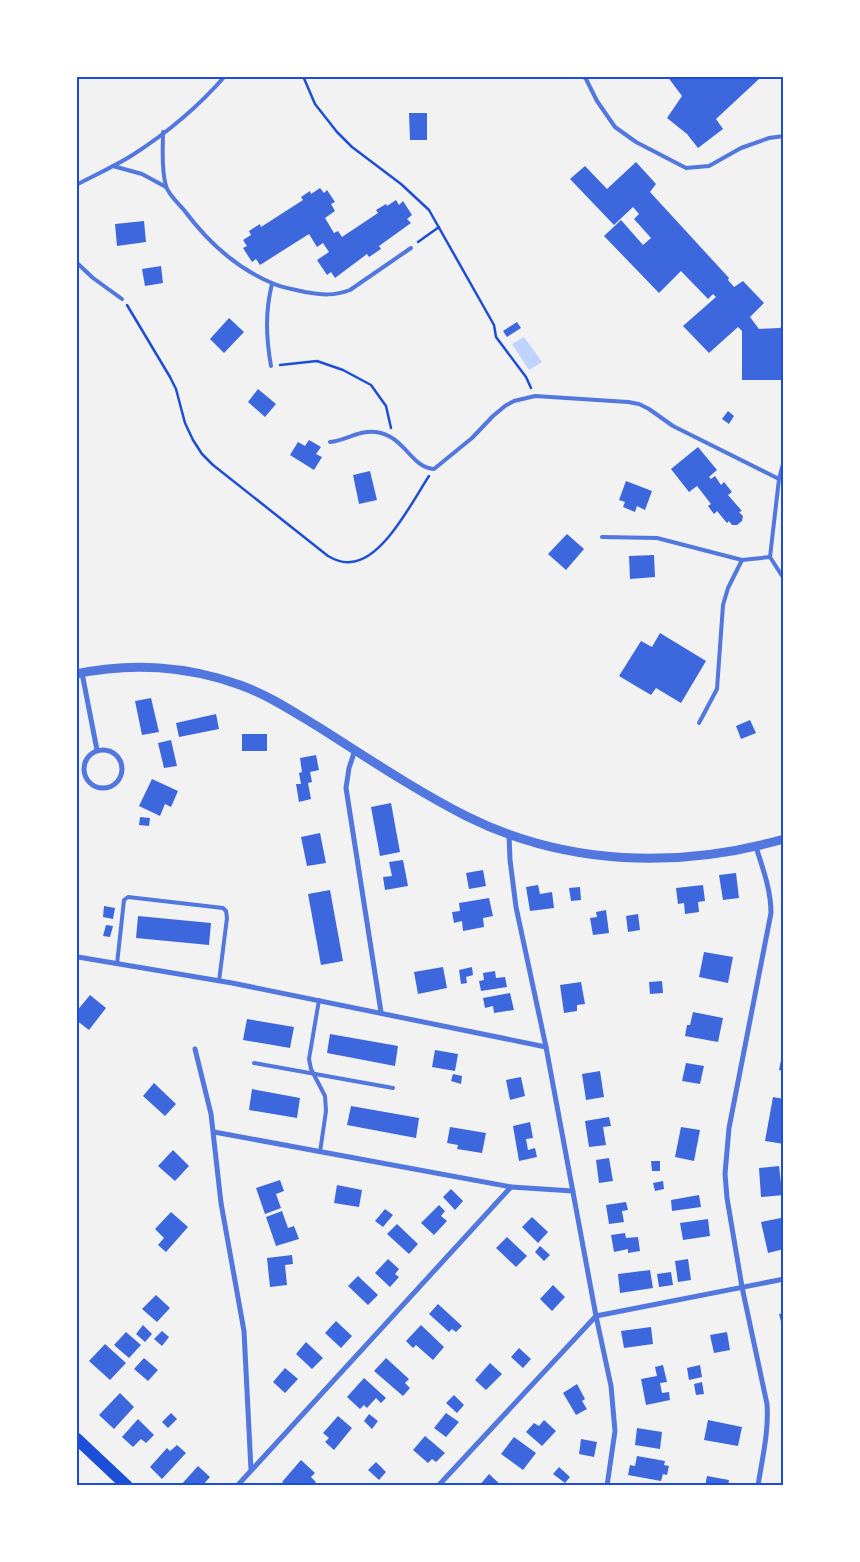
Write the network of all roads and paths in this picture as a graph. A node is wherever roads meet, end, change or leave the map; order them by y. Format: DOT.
graph roads {
  1 [pos="225,76"];
  2 [pos="303,76"];
  3 [pos="583,76"];
  4 [pos="163,132"];
  5 [pos="784,136"];
  6 [pos="113,166"];
  7 [pos="76,184"];
  8 [pos="166,187"];
  9 [pos="439,227"];
  10 [pos="412,248"];
  11 [pos="76,262"];
  12 [pos="272,284"];
  13 [pos="122,299"];
  14 [pos="271,366"];
  15 [pos="535,396"];
  16 [pos="393,437"];
  17 [pos="330,442"];
  18 [pos="784,460"];
  19 [pos="434,468"];
  20 [pos="779,479"];
  21 [pos="602,537"];
  22 [pos="770,557"];
  23 [pos="742,560"];
  24 [pos="784,579"];
  25 [pos="79,674"];
  26 [pos="699,723"];
  27 [pos="97,750"];
  28 [pos="355,750"];
  29 [pos="509,834"];
  30 [pos="784,839"];
  31 [pos="756,847"];
  32 [pos="77,958"];
  33 [pos="117,964"];
  34 [pos="220,981"];
  35 [pos="319,1000"];
  36 [pos="381,1012"];
  37 [pos="546,1047"];
  38 [pos="195,1049"];
  39 [pos="254,1063"];
  40 [pos="316,1075"];
  41 [pos="392,1088"];
  42 [pos="214,1132"];
  43 [pos="320,1152"];
  44 [pos="511,1187"];
  45 [pos="573,1191"];
  46 [pos="784,1279"];
  47 [pos="742,1286"];
  48 [pos="596,1316"];
  49 [pos="76,1438"];
  50 [pos="251,1470"];
  51 [pos="127,1486"];
  52 [pos="237,1486"];
  53 [pos="438,1486"];
  54 [pos="607,1486"];
  55 [pos="758,1486"];
  1 -- 4 [label="lane"];
  2 -- 9 [label="path"];
  3 -- 5 [label="lane"];
  4 -- 6 [label="lane"];
  4 -- 8 [label="lane"];
  6 -- 7 [label="lane"];
  6 -- 8 [label="lane"];
  8 -- 12 [label="lane"];
  9 -- 10 [label="path"];
  9 -- 15 [label="path"];
  10 -- 12 [label="lane"];
  11 -- 13 [label="lane"];
  12 -- 14 [label="lane"];
  13 -- 19 [label="path"];
  14 -- 16 [label="path"];
  15 -- 19 [label="lane"];
  15 -- 20 [label="lane"];
  16 -- 17 [label="lane"];
  16 -- 19 [label="lane"];
  18 -- 20 [label="lane"];
  20 -- 22 [label="lane"];
  21 -- 23 [label="lane"];
  22 -- 23 [label="lane"];
  22 -- 24 [label="lane"];
  23 -- 26 [label="lane"];
  25 -- 27 [label="street"];
  25 -- 28 [label="street"];
  27 -- 27 [label="street"];
  28 -- 29 [label="street"];
  28 -- 36 [label="street"];
  29 -- 31 [label="street"];
  29 -- 37 [label="street"];
  30 -- 31 [label="street"];
  31 -- 47 [label="street"];
  32 -- 33 [label="street"];
  33 -- 34 [label="street"];
  33 -- 34 [label="lane"];
  34 -- 35 [label="street"];
  35 -- 36 [label="street"];
  35 -- 40 [label="lane"];
  36 -- 37 [label="street"];
  37 -- 45 [label="street"];
  38 -- 42 [label="street"];
  39 -- 40 [label="lane"];
  40 -- 41 [label="lane"];
  40 -- 43 [label="lane"];
  42 -- 43 [label="street"];
  42 -- 50 [label="street"];
  43 -- 44 [label="street"];
  44 -- 45 [label="street"];
  44 -- 50 [label="street"];
  45 -- 48 [label="street"];
  46 -- 47 [label="street"];
  47 -- 48 [label="street"];
  47 -- 55 [label="street"];
  48 -- 53 [label="street"];
  48 -- 54 [label="street"];
  49 -- 51 [label="main road"];
  50 -- 52 [label="street"];
}
